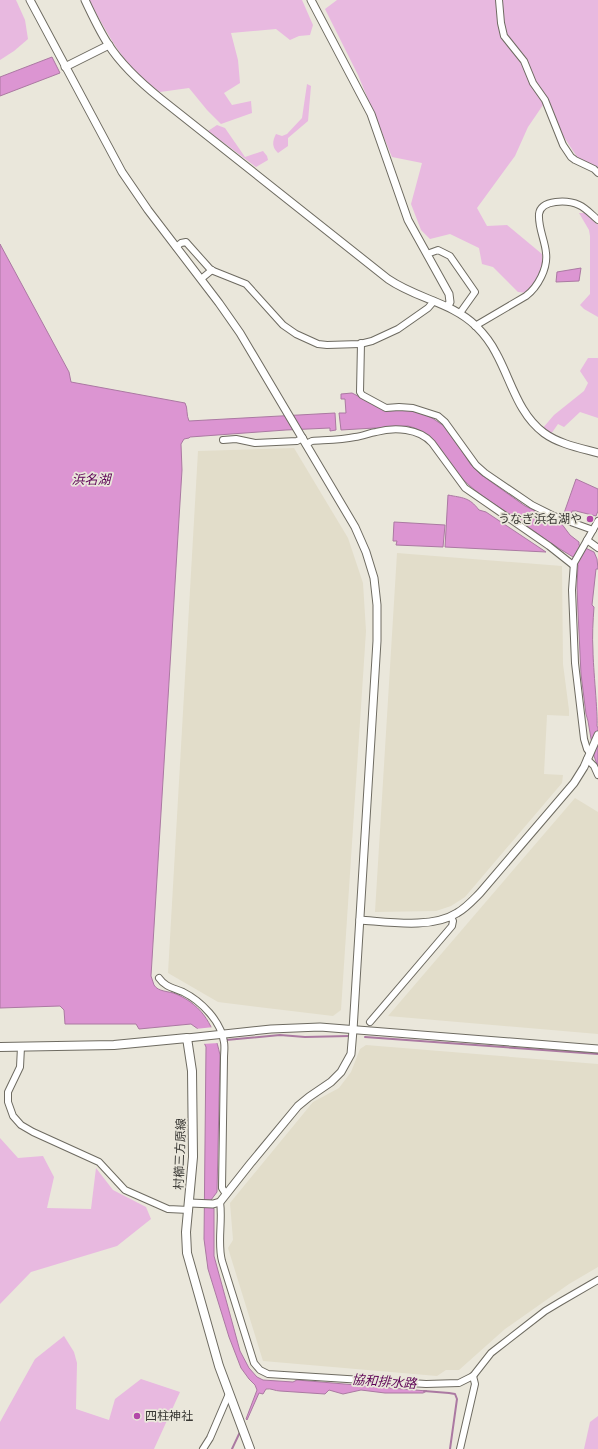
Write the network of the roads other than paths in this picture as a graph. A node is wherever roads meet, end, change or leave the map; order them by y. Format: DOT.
graph roads {
  1 [pos="30,0"];
  2 [pos="85,0"];
  3 [pos="311,0"];
  4 [pos="499,0"];
  5 [pos="109,45"];
  6 [pos="65,67"];
  7 [pos="598,173"];
  8 [pos="598,220"];
  9 [pos="176,247"];
  10 [pos="426,254"];
  11 [pos="212,270"];
  12 [pos="201,279"];
  13 [pos="434,301"];
  14 [pos="448,306"];
  15 [pos="460,313"];
  16 [pos="475,326"];
  17 [pos="361,343"];
  18 [pos="303,439"];
  19 [pos="222,440"];
  20 [pos="598,453"];
  21 [pos="598,521"];
  22 [pos="593,530"];
  23 [pos="586,541"];
  24 [pos="598,548"];
  25 [pos="574,564"];
  26 [pos="598,735"];
  27 [pos="590,753"];
  28 [pos="598,775"];
  29 [pos="451,916"];
  30 [pos="360,920"];
  31 [pos="159,978"];
  32 [pos="370,1022"];
  33 [pos="353,1030"];
  34 [pos="220,1034"];
  35 [pos="187,1038"];
  36 [pos="0,1047"];
  37 [pos="20,1047"];
  38 [pos="598,1049"];
  39 [pos="226,1194"];
  40 [pos="216,1203"];
  41 [pos="191,1206"];
  42 [pos="598,1280"];
  43 [pos="473,1376"];
  44 [pos="230,1395"];
  45 [pos="203,1449"];
  46 [pos="250,1449"];
  47 [pos="460,1449"];
  1 -- 6 [label="street"];
  2 -- 5 [label="street"];
  3 -- 10 [label="street"];
  4 -- 7 [label="street"];
  5 -- 6 [label="street"];
  5 -- 13 [label="street"];
  6 -- 9 [label="street"];
  8 -- 16 [label="street"];
  9 -- 11 [label="street"];
  9 -- 12 [label="street"];
  10 -- 14 [label="street"];
  10 -- 15 [label="street"];
  11 -- 12 [label="street"];
  11 -- 17 [label="street"];
  12 -- 18 [label="street"];
  13 -- 14 [label="street"];
  13 -- 17 [label="street"];
  14 -- 15 [label="street"];
  15 -- 16 [label="street"];
  16 -- 20 [label="street"];
  17 -- 22 [label="street"];
  18 -- 19 [label="street"];
  18 -- 25 [label="street"];
  18 -- 30 [label="street"];
  21 -- 22 [label="street"];
  22 -- 23 [label="street"];
  23 -- 24 [label="street"];
  23 -- 25 [label="street"];
  25 -- 27 [label="street"];
  26 -- 27 [label="street"];
  27 -- 28 [label="street"];
  27 -- 29 [label="street"];
  29 -- 30 [label="street"];
  29 -- 32 [label="street"];
  30 -- 33 [label="street"];
  31 -- 34 [label="street"];
  33 -- 34 [label="street"];
  33 -- 38 [label="street"];
  33 -- 39 [label="street"];
  34 -- 35 [label="street"];
  34 -- 39 [label="street"];
  35 -- 37 [label="main road"];
  35 -- 41 [label="main road, 村櫛三方原線"];
  36 -- 37 [label="main road"];
  37 -- 41 [label="street"];
  39 -- 40 [label="street"];
  40 -- 41 [label="street"];
  40 -- 43 [label="street"];
  41 -- 44 [label="main road, 村櫛三方原線"];
  42 -- 43 [label="street"];
  43 -- 47 [label="street"];
  44 -- 45 [label="street"];
  44 -- 46 [label="main road, 村櫛三方原線"];
}
